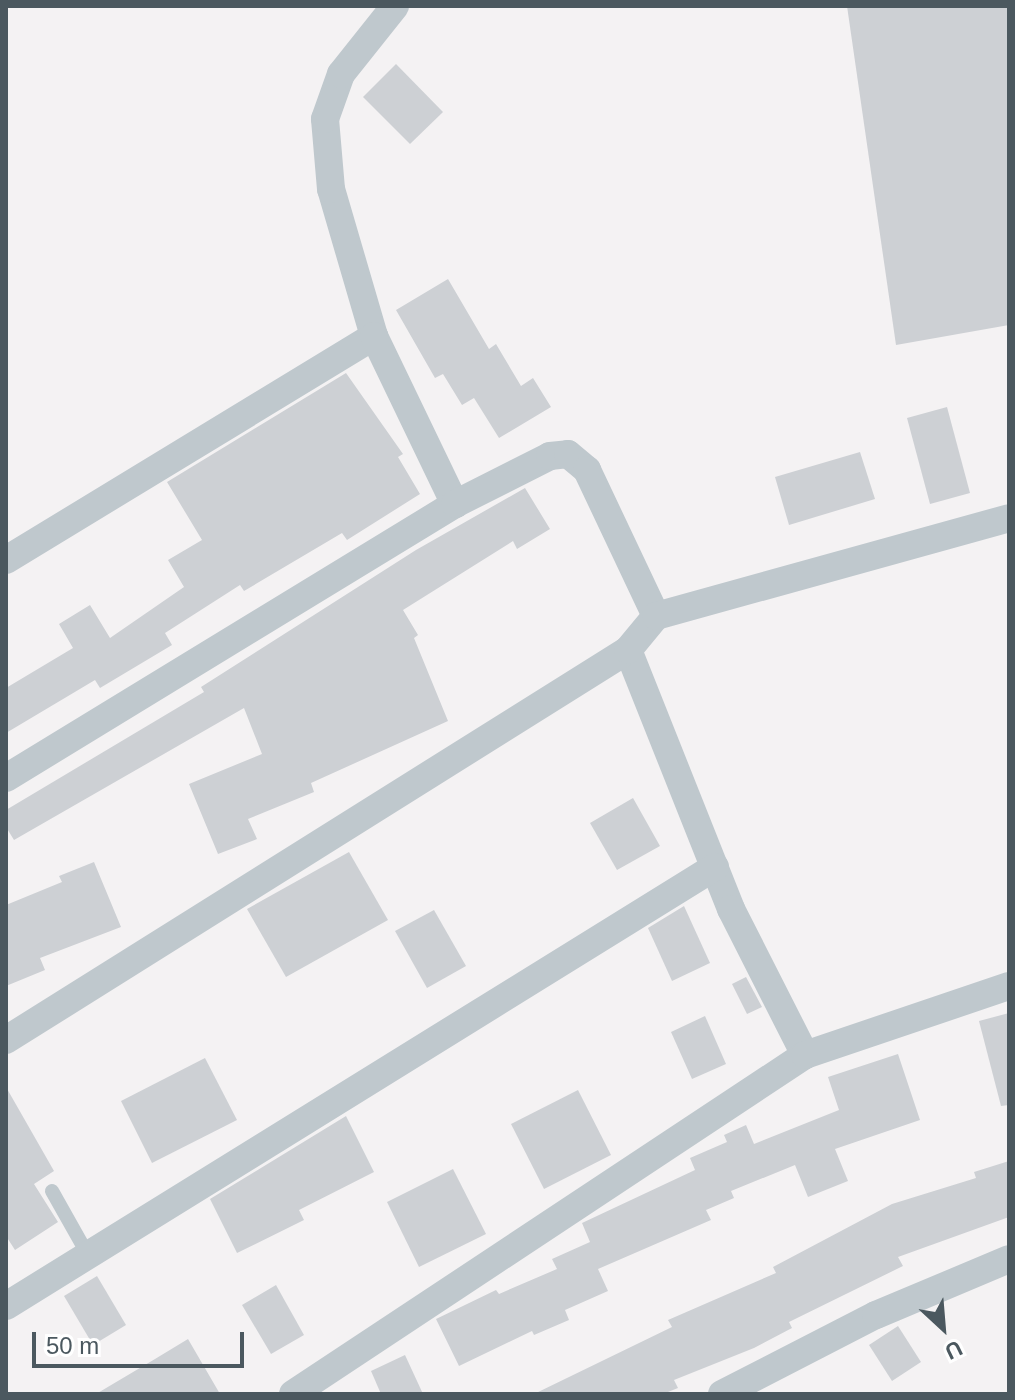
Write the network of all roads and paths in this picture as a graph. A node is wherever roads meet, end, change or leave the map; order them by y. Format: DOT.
graph roads {
  1 [pos="395,6"];
  2 [pos="374,336"];
  3 [pos="455,504"];
  4 [pos="1009,518"];
  5 [pos="6,560"];
  6 [pos="656,616"];
  7 [pos="628,650"];
  8 [pos="6,778"];
  9 [pos="715,867"];
  10 [pos="1009,986"];
  11 [pos="6,1040"];
  12 [pos="805,1055"];
  13 [pos="52,1191"];
  14 [pos="88,1255"];
  15 [pos="1009,1259"];
  16 [pos="6,1306"];
  17 [pos="293,1394"];
  18 [pos="722,1394"];
  1 -- 2 [label="street"];
  2 -- 3 [label="street"];
  2 -- 5 [label="street"];
  3 -- 6 [label="street"];
  3 -- 8 [label="street"];
  4 -- 6 [label="street"];
  6 -- 7 [label="street"];
  7 -- 9 [label="street"];
  7 -- 11 [label="street"];
  9 -- 12 [label="street"];
  9 -- 14 [label="street"];
  10 -- 12 [label="street"];
  12 -- 17 [label="street"];
  13 -- 14 [label="lane"];
  14 -- 16 [label="street"];
  15 -- 18 [label="street"];
}
